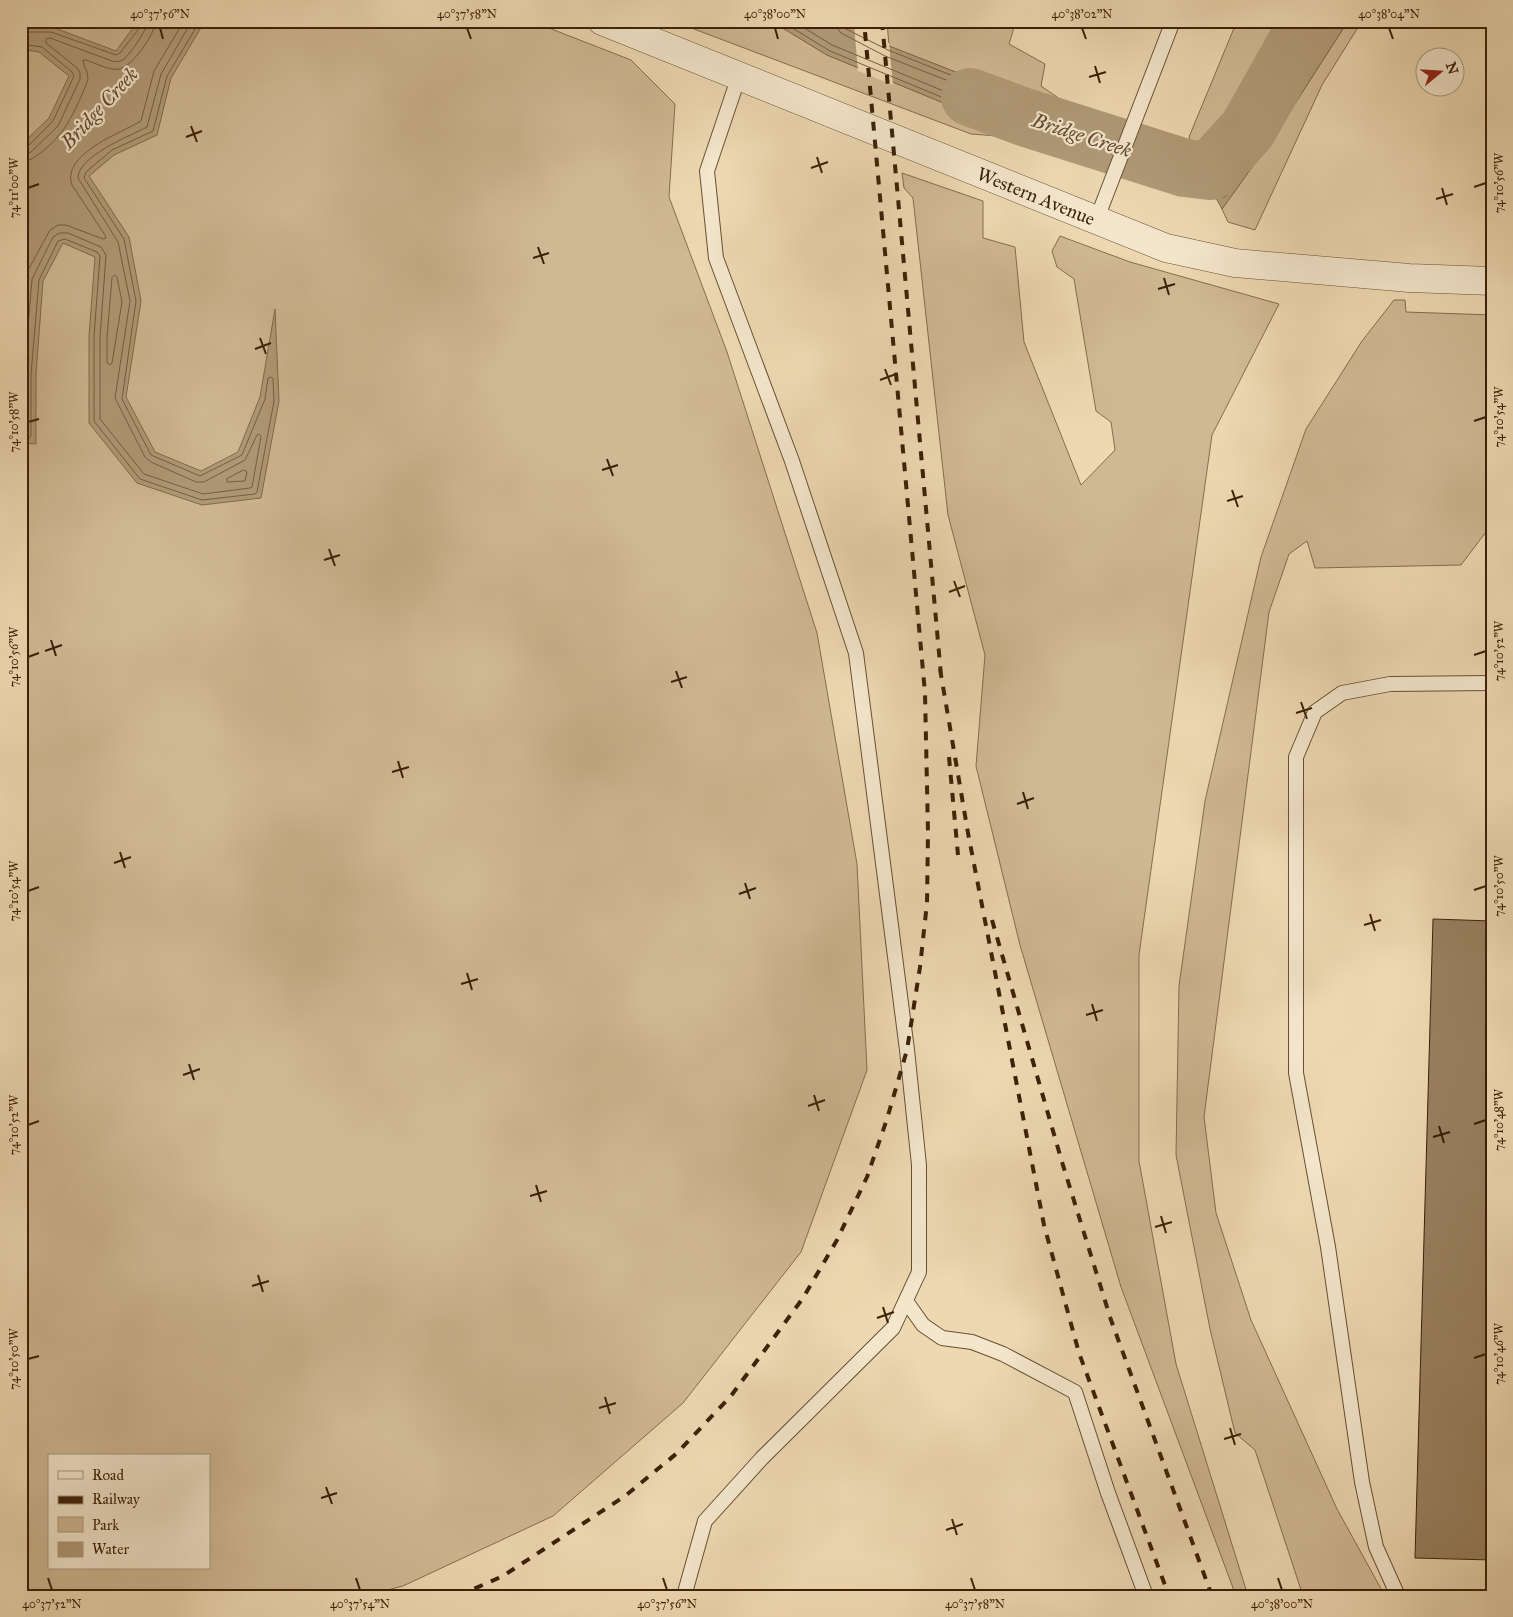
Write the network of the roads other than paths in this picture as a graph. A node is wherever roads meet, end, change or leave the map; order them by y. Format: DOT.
graph roads {
  1 [pos="602,21"];
  2 [pos="1172,21"];
  3 [pos="739,76"];
  4 [pos="1096,221"];
  5 [pos="1492,282"];
  6 [pos="1492,683"];
  7 [pos="906,1301"];
  8 [pos="684,1596"];
  9 [pos="1146,1596"];
  10 [pos="1398,1596"];
  1 -- 3 [label="street, Western Avenue"];
  2 -- 4 [label="lane"];
  3 -- 4 [label="street, Western Avenue"];
  3 -- 7 [label="lane"];
  4 -- 5 [label="street, Western Avenue"];
  6 -- 10 [label="lane"];
  7 -- 8 [label="lane"];
  7 -- 9 [label="lane"];
}
